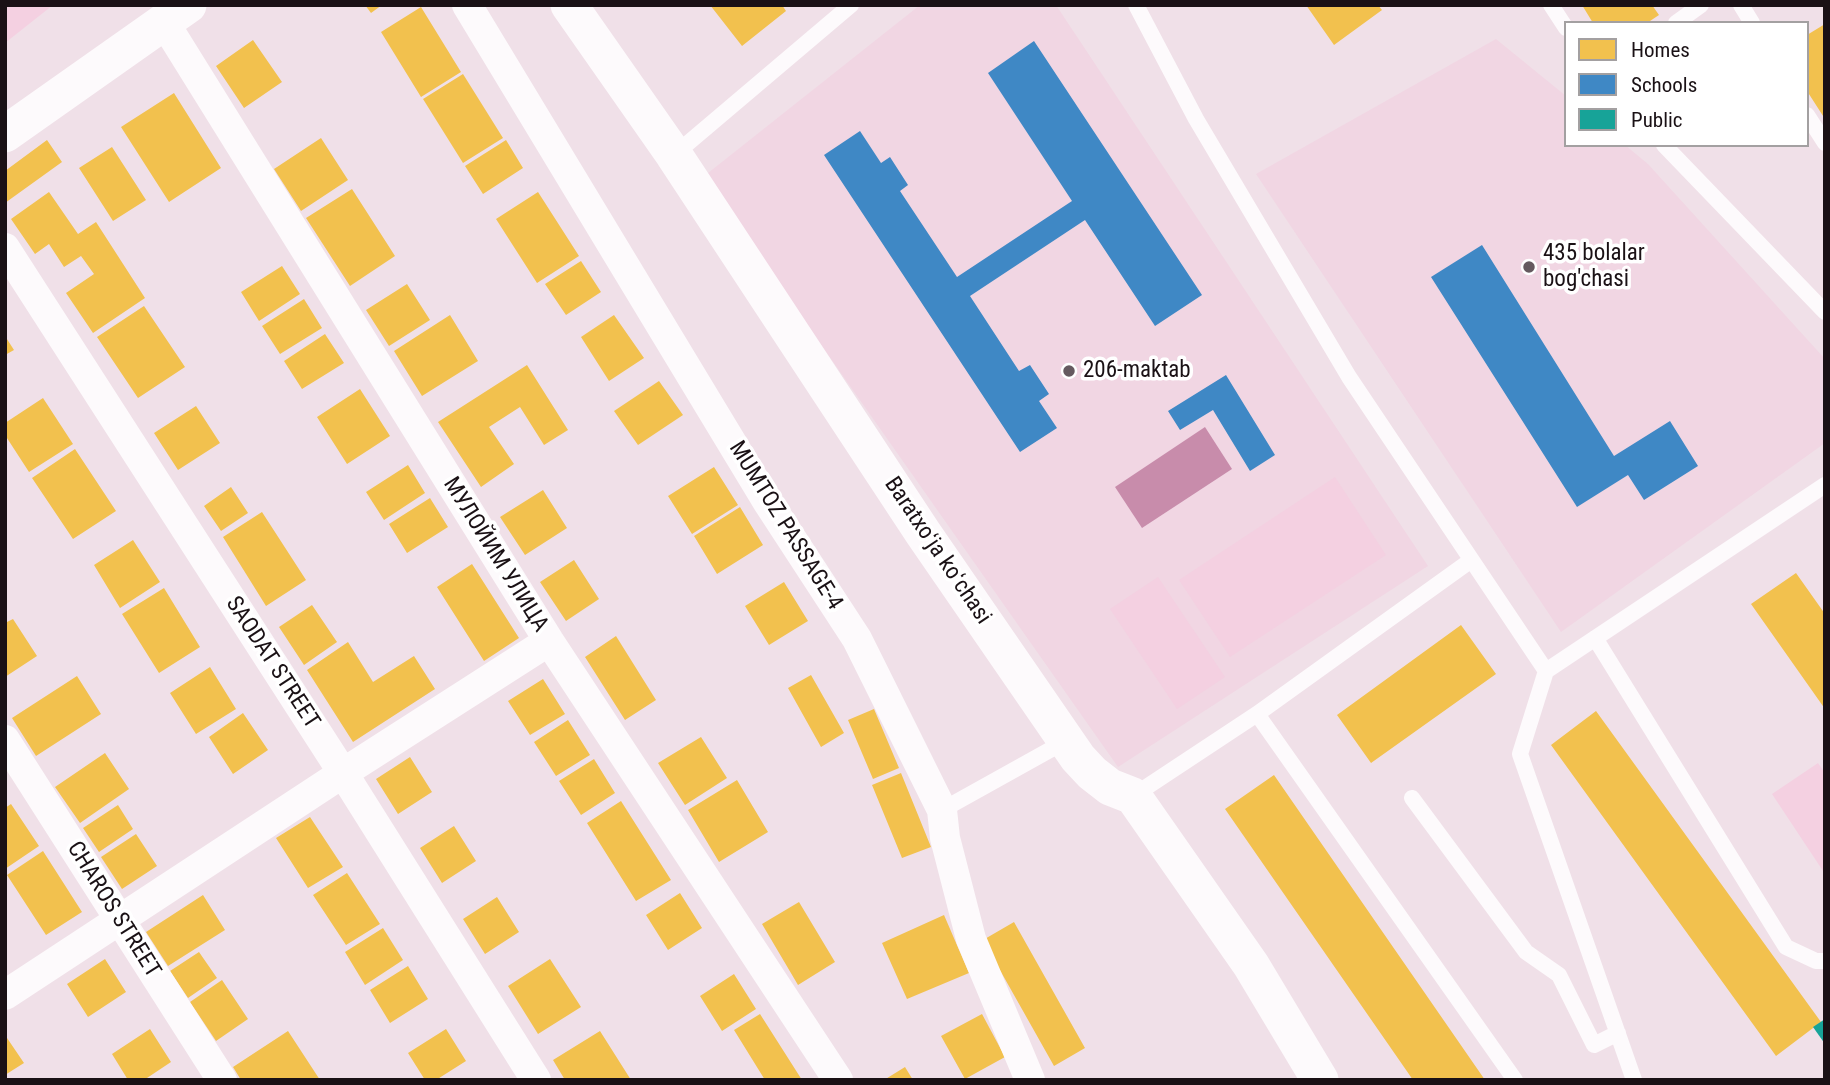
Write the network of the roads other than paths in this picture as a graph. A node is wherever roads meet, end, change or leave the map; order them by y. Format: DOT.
graph roads {
  1 [pos="467,5"];
  2 [pos="569,5"];
  3 [pos="1136,5"];
  4 [pos="1551,5"];
  5 [pos="1701,5"];
  6 [pos="1741,5"];
  7 [pos="847,6"];
  8 [pos="176,14"];
  9 [pos="1679,21"];
  10 [pos="1751,21"];
  11 [pos="1564,25"];
  12 [pos="1809,118"];
  13 [pos="5,134"];
  14 [pos="1825,143"];
  15 [pos="1666,147"];
  16 [pos="674,155"];
  17 [pos="5,248"];
  18 [pos="1825,312"];
  19 [pos="1823,490"];
  20 [pos="1470,561"];
  21 [pos="1595,638"];
  22 [pos="549,641"];
  23 [pos="1546,671"];
  24 [pos="1257,714"];
  25 [pos="5,740"];
  26 [pos="1066,741"];
  27 [pos="343,773"];
  28 [pos="1133,796"];
  29 [pos="1412,798"];
  30 [pos="942,810"];
  31 [pos="119,920"];
  32 [pos="1825,961"];
  33 [pos="5,995"];
  34 [pos="1618,1032"];
  35 [pos="222,1080"];
  36 [pos="536,1080"];
  37 [pos="838,1080"];
  38 [pos="1030,1080"];
  39 [pos="1320,1080"];
  40 [pos="1515,1080"];
  41 [pos="1634,1080"];
  1 -- 30 [label="street, MUMTOZ PASSAGE-4"];
  2 -- 16 [label="street, Baratxoʻja koʻchasi"];
  3 -- 20 [label="lane"];
  4 -- 11 [label="lane"];
  5 -- 9 [label="lane"];
  6 -- 10 [label="lane"];
  7 -- 16 [label="lane"];
  8 -- 13 [label="street"];
  8 -- 22 [label="street, МУЛОЙИМ УЛИЦА"];
  12 -- 14 [label="lane"];
  15 -- 18 [label="lane"];
  16 -- 26 [label="street, Baratxoʻja koʻchasi"];
  17 -- 27 [label="street, SAODAT STREET"];
  19 -- 21 [label="lane"];
  20 -- 23 [label="lane"];
  20 -- 24 [label="lane"];
  21 -- 23 [label="lane"];
  21 -- 32 [label="lane"];
  22 -- 27 [label="street"];
  22 -- 37 [label="street, МУЛОЙИМ УЛИЦА"];
  23 -- 34 [label="lane"];
  24 -- 28 [label="lane"];
  24 -- 40 [label="lane"];
  25 -- 31 [label="street, CHAROS STREET"];
  26 -- 28 [label="street, Baratxoʻja koʻchasi"];
  26 -- 30 [label="lane"];
  27 -- 31 [label="street"];
  27 -- 36 [label="street, SAODAT STREET"];
  28 -- 39 [label="street, Baratxoʻja koʻchasi"];
  29 -- 34 [label="lane"];
  30 -- 38 [label="street, MUMTOZ PASSAGE-4"];
  31 -- 33 [label="street"];
  31 -- 35 [label="street, CHAROS STREET"];
  34 -- 41 [label="lane"];
}
